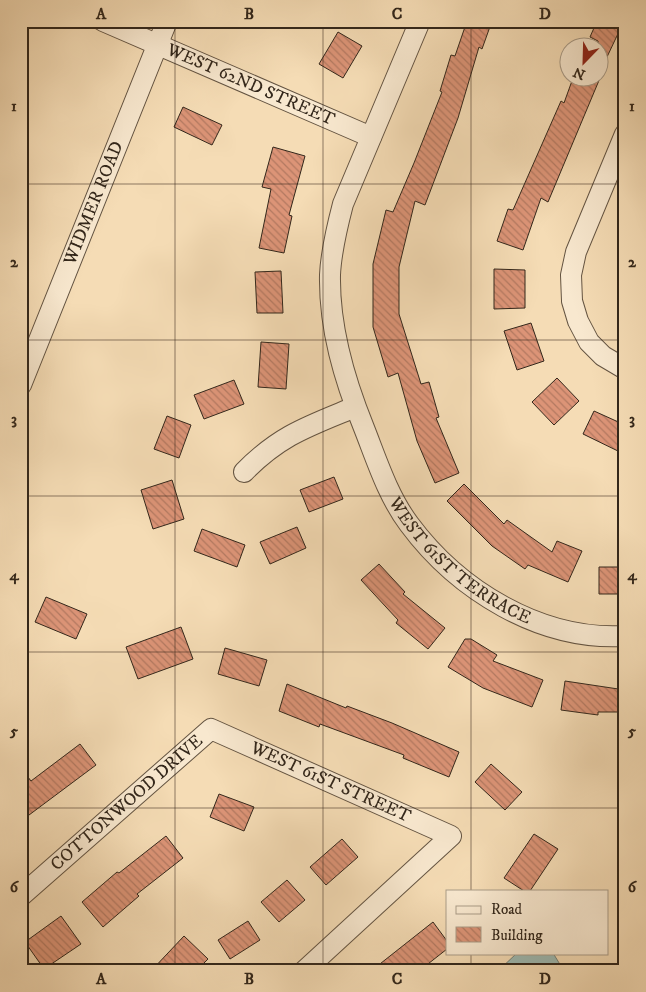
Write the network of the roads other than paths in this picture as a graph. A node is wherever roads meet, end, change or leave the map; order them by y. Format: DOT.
graph roads {
  1 [pos="102,21"];
  2 [pos="167,21"];
  3 [pos="420,21"];
  4 [pos="160,45"];
  5 [pos="625,134"];
  6 [pos="371,137"];
  7 [pos="625,369"];
  8 [pos="21,385"];
  9 [pos="356,407"];
  10 [pos="244,472"];
  11 [pos="625,636"];
  12 [pos="211,729"];
  13 [pos="21,896"];
  14 [pos="304,971"];
  1 -- 4 [label="street, WEST 62ND STREET"];
  2 -- 4 [label="street, WIDMER ROAD"];
  3 -- 6 [label="street"];
  4 -- 6 [label="street, WEST 62ND STREET"];
  4 -- 8 [label="street, WIDMER ROAD"];
  5 -- 7 [label="street"];
  6 -- 9 [label="street"];
  9 -- 10 [label="street"];
  9 -- 11 [label="street, WEST 61ST TERRACE"];
  12 -- 13 [label="street, COTTONWOOD DRIVE"];
  12 -- 14 [label="street, WEST 61ST STREET"];
}
